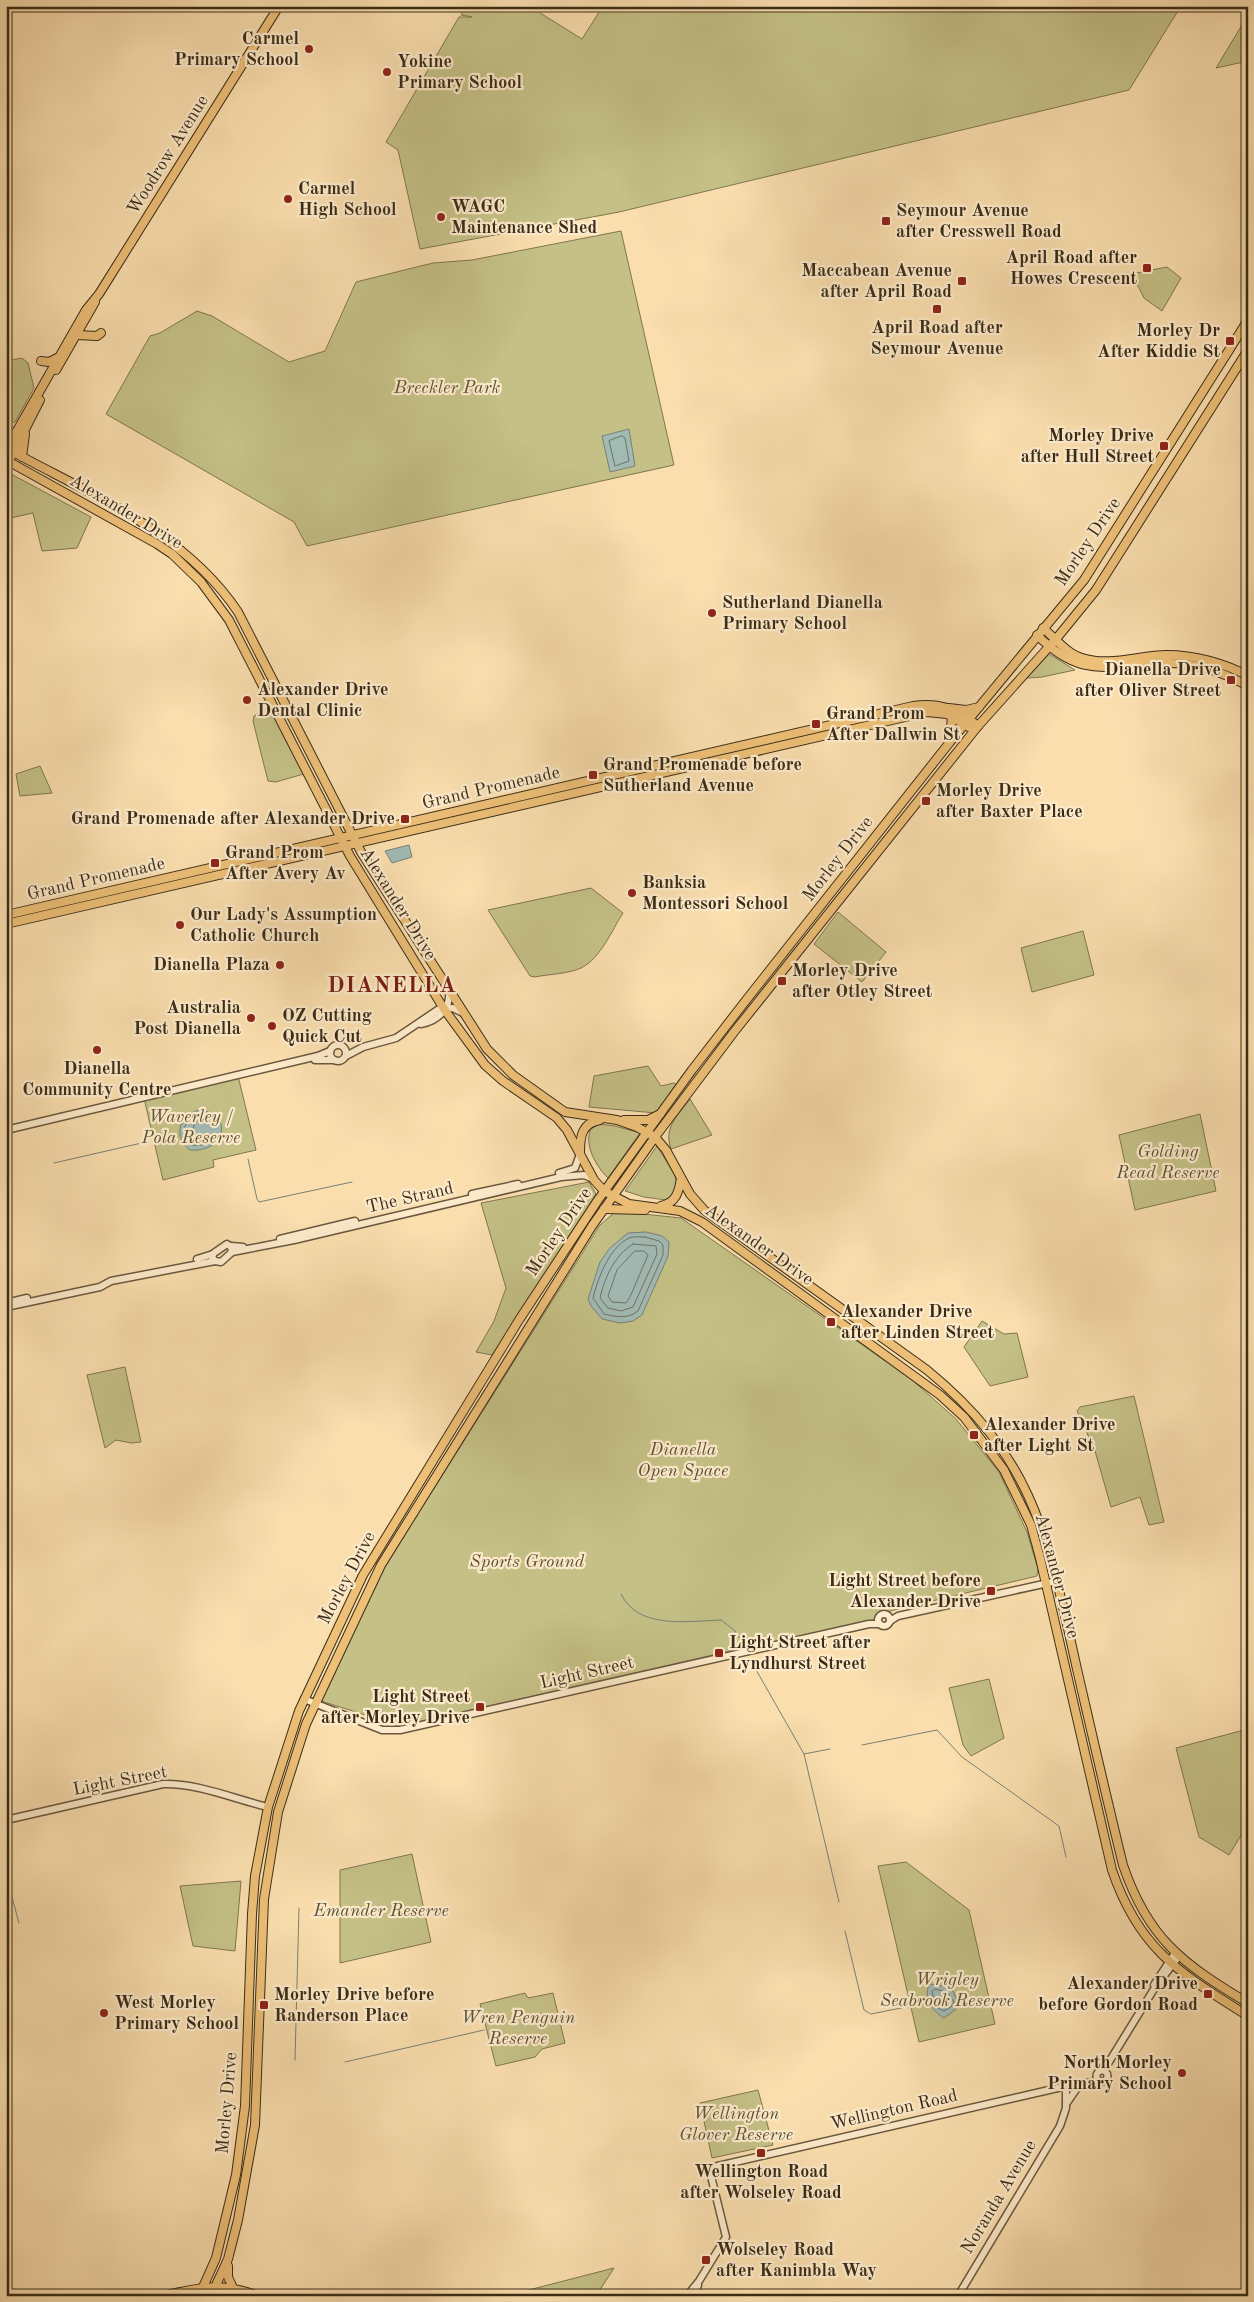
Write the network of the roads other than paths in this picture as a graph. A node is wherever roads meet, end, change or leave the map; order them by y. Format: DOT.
graph roads {
  1 [pos="279,6"];
  2 [pos="99,294"];
  3 [pos="1248,320"];
  4 [pos="102,333"];
  5 [pos="78,334"];
  6 [pos="1248,350"];
  7 [pos="57,358"];
  8 [pos="41,361"];
  9 [pos="25,430"];
  10 [pos="10,438"];
  11 [pos="8,450"];
  12 [pos="22,457"];
  13 [pos="7,462"];
  14 [pos="1043,628"];
  15 [pos="1037,636"];
  16 [pos="1056,639"];
  17 [pos="1049,647"];
  18 [pos="1248,676"];
  19 [pos="1248,686"];
  20 [pos="979,707"];
  21 [pos="950,712"];
  22 [pos="967,721"];
  23 [pos="976,728"];
  24 [pos="950,742"];
  25 [pos="590,785"];
  26 [pos="352,836"];
  27 [pos="341,838"];
  28 [pos="356,844"];
  29 [pos="345,846"];
  30 [pos="842,879"];
  31 [pos="850,886"];
  32 [pos="6,915"];
  33 [pos="6,924"];
  34 [pos="449,991"];
  35 [pos="444,1009"];
  36 [pos="463,1013"];
  37 [pos="344,1046"];
  38 [pos="363,1047"];
  39 [pos="330,1051"];
  40 [pos="346,1056"];
  41 [pos="334,1060"];
  42 [pos="303,1061"];
  43 [pos="660,1114"];
  44 [pos="612,1119"];
  45 [pos="6,1130"];
  46 [pos="651,1134"];
  47 [pos="580,1154"];
  48 [pos="681,1178"];
  49 [pos="594,1180"];
  50 [pos="604,1191"];
  51 [pos="613,1196"];
  52 [pos="654,1208"];
  53 [pos="604,1209"];
  54 [pos="232,1250"];
  55 [pos="214,1258"];
  56 [pos="6,1303"];
  57 [pos="6,1308"];
  58 [pos="1057,1581"];
  59 [pos="1047,1584"];
  60 [pos="888,1618"];
  61 [pos="879,1621"];
  62 [pos="304,1699"];
  63 [pos="315,1703"];
  64 [pos="268,1807"];
  65 [pos="6,1820"];
  66 [pos="1177,1955"];
  67 [pos="1170,1964"];
  68 [pos="1248,2003"];
  69 [pos="1248,2016"];
  70 [pos="1082,2084"];
  71 [pos="1064,2086"];
  72 [pos="1066,2104"];
  73 [pos="1064,2113"];
  74 [pos="237,2164"];
  75 [pos="249,2165"];
  76 [pos="238,2220"];
  77 [pos="699,2281"];
  78 [pos="204,2286"];
  79 [pos="216,2286"];
  80 [pos="234,2292"];
  81 [pos="162,2296"];
  82 [pos="199,2296"];
  83 [pos="210,2296"];
  84 [pos="258,2296"];
  85 [pos="686,2296"];
  86 [pos="694,2296"];
  87 [pos="958,2296"];
  1 -- 2 [label="main road, Woodrow Avenue"];
  2 -- 5 [label="main road, Woodrow Avenue"];
  2 -- 7 [label="main road, Woodrow Avenue"];
  3 -- 14 [label="main road, Morley Drive"];
  4 -- 5 [label="main road"];
  5 -- 9 [label="main road, Woodrow Avenue"];
  6 -- 16 [label="main road, Morley Drive"];
  7 -- 8 [label="main road"];
  7 -- 10 [label="main road, Woodrow Avenue"];
  9 -- 11 [label="main road, Woodrow Avenue"];
  9 -- 12 [label="main road"];
  10 -- 11 [label="main road, Woodrow Avenue"];
  11 -- 12 [label="main road, Alexander Drive"];
  11 -- 13 [label="main road, Woodrow Avenue"];
  12 -- 26 [label="main road, Alexander Drive"];
  13 -- 27 [label="main road, Alexander Drive"];
  14 -- 15 [label="main road, Morley Drive"];
  14 -- 16 [label="main road"];
  15 -- 17 [label="main road"];
  15 -- 20 [label="main road, Morley Drive"];
  16 -- 17 [label="main road, Morley Drive"];
  16 -- 18 [label="main road"];
  17 -- 19 [label="main road"];
  17 -- 23 [label="main road, Morley Drive"];
  20 -- 21 [label="main road"];
  20 -- 22 [label="main road, Morley Drive"];
  21 -- 22 [label="main road, Grand Promenade"];
  21 -- 24 [label="main road"];
  21 -- 25 [label="main road, Grand Promenade"];
  22 -- 23 [label="main road, Grand Promenade"];
  22 -- 24 [label="main road, Morley Drive"];
  23 -- 31 [label="main road, Morley Drive"];
  24 -- 30 [label="main road, Morley Drive"];
  25 -- 26 [label="main road, Grand Promenade"];
  25 -- 28 [label="main road, Grand Promenade"];
  26 -- 27 [label="main road, Grand Promenade"];
  26 -- 28 [label="main road, Alexander Drive"];
  27 -- 29 [label="main road, Alexander Drive"];
  27 -- 32 [label="main road, Grand Promenade"];
  28 -- 29 [label="main road, Grand Promenade"];
  28 -- 34 [label="main road, Alexander Drive"];
  29 -- 33 [label="main road, Grand Promenade"];
  29 -- 35 [label="main road, Alexander Drive"];
  30 -- 31 [label="main road"];
  30 -- 43 [label="main road, Morley Drive"];
  31 -- 46 [label="main road, Morley Drive"];
  34 -- 35 [label="street"];
  34 -- 36 [label="main road, Alexander Drive"];
  35 -- 36 [label="street"];
  35 -- 38 [label="street"];
  35 -- 47 [label="main road, Alexander Drive"];
  36 -- 44 [label="main road, Alexander Drive"];
  37 -- 38 [label="street"];
  37 -- 39 [label="street"];
  37 -- 40 [label="street"];
  38 -- 40 [label="street"];
  39 -- 41 [label="street"];
  39 -- 42 [label="street"];
  40 -- 41 [label="street"];
  41 -- 42 [label="street"];
  42 -- 45 [label="street"];
  43 -- 44 [label="main road"];
  43 -- 46 [label="main road, Morley Drive"];
  44 -- 46 [label="main road, Alexander Drive"];
  44 -- 47 [label="main road"];
  46 -- 48 [label="main road, Alexander Drive"];
  46 -- 50 [label="main road, Morley Drive"];
  46 -- 51 [label="main road, Morley Drive"];
  47 -- 49 [label="main road, Alexander Drive"];
  47 -- 54 [label="street, The Strand"];
  48 -- 52 [label="main road"];
  48 -- 58 [label="main road, Alexander Drive"];
  49 -- 50 [label="main road, Alexander Drive"];
  49 -- 54 [label="street, The Strand"];
  50 -- 51 [label="main road, Alexander Drive"];
  50 -- 62 [label="main road, Morley Drive"];
  51 -- 52 [label="main road, Alexander Drive"];
  51 -- 53 [label="main road, Morley Drive"];
  52 -- 53 [label="main road"];
  52 -- 59 [label="main road, Alexander Drive"];
  53 -- 63 [label="main road, Morley Drive"];
  54 -- 55 [label="street"];
  54 -- 55 [label="street"];
  55 -- 56 [label="street"];
  55 -- 57 [label="street"];
  58 -- 59 [label="street"];
  58 -- 66 [label="main road, Alexander Drive"];
  59 -- 60 [label="street"];
  59 -- 67 [label="main road, Alexander Drive"];
  60 -- 61 [label="street"];
  60 -- 61 [label="street"];
  61 -- 63 [label="street, Light Street"];
  62 -- 63 [label="street, Light Street"];
  62 -- 64 [label="main road, Morley Drive"];
  63 -- 75 [label="main road, Morley Drive"];
  64 -- 65 [label="street, Light Street"];
  64 -- 74 [label="main road, Morley Drive"];
  66 -- 67 [label="street"];
  66 -- 68 [label="main road, Alexander Drive"];
  67 -- 69 [label="main road, Alexander Drive"];
  67 -- 70 [label="street, Wellington Road"];
  70 -- 71 [label="street, Wellington Road"];
  70 -- 72 [label="street"];
  71 -- 72 [label="street, Noranda Avenue"];
  71 -- 73 [label="street, Noranda Avenue"];
  71 -- 77 [label="street, Wellington Road"];
  72 -- 73 [label="street, Noranda Avenue"];
  73 -- 87 [label="street, Noranda Avenue"];
  74 -- 75 [label="main road"];
  74 -- 78 [label="main road, Morley Drive"];
  75 -- 76 [label="main road, Morley Drive"];
  76 -- 79 [label="main road, Morley Drive"];
  76 -- 80 [label="main road"];
  77 -- 85 [label="street"];
  77 -- 86 [label="street"];
  78 -- 79 [label="main road"];
  78 -- 81 [label="main road"];
  78 -- 82 [label="main road, Morley Drive"];
  79 -- 80 [label="main road"];
  79 -- 83 [label="main road, Morley Drive"];
  80 -- 83 [label="main road"];
  80 -- 84 [label="main road"];
}
